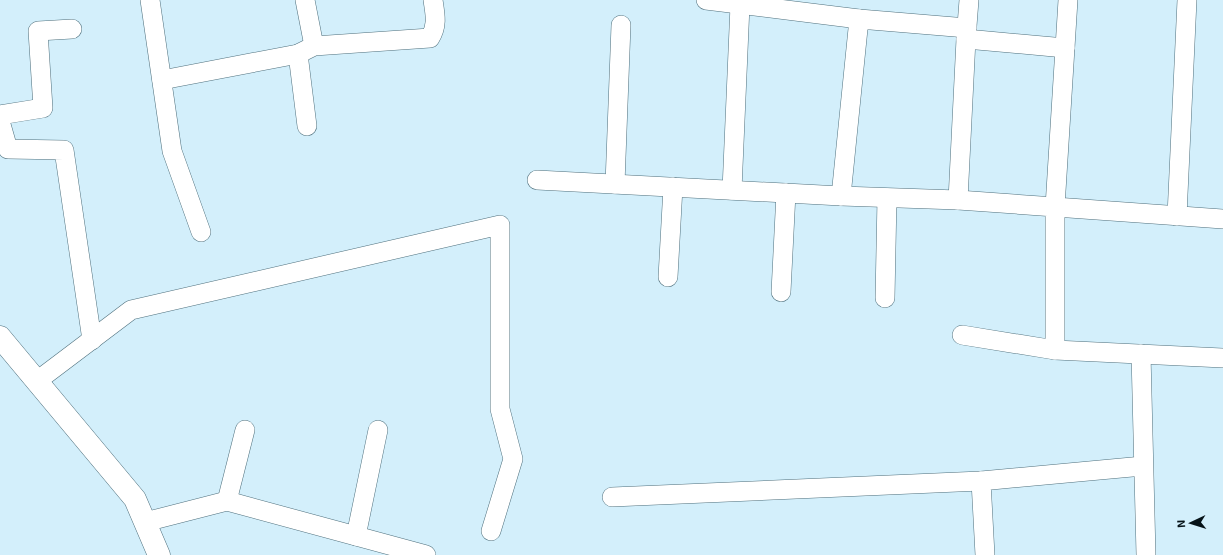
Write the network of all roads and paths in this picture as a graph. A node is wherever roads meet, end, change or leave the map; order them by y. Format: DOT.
graph roads {
  1 [pos="150,0"];
  2 [pos="305,0"];
  3 [pos="434,0"];
  4 [pos="706,0"];
  5 [pos="969,0"];
  6 [pos="1068,0"];
  7 [pos="1187,0"];
  8 [pos="740,4"];
  9 [pos="828,8"];
  10 [pos="859,18"];
  11 [pos="621,25"];
  12 [pos="72,29"];
  13 [pos="966,33"];
  14 [pos="1066,48"];
  15 [pos="306,50"];
  16 [pos="162,80"];
  17 [pos="0,115"];
  18 [pos="0,121"];
  19 [pos="307,126"];
  20 [pos="536,180"];
  21 [pos="615,184"];
  22 [pos="673,187"];
  23 [pos="732,190"];
  24 [pos="786,193"];
  25 [pos="841,196"];
  26 [pos="887,198"];
  27 [pos="958,200"];
  28 [pos="1055,207"];
  29 [pos="1177,216"];
  30 [pos="1223,219"];
  31 [pos="201,232"];
  32 [pos="668,277"];
  33 [pos="781,292"];
  34 [pos="885,298"];
  35 [pos="962,335"];
  36 [pos="0,337"];
  37 [pos="92,340"];
  38 [pos="1055,350"];
  39 [pos="1141,354"];
  40 [pos="1223,358"];
  41 [pos="37,381"];
  42 [pos="245,430"];
  43 [pos="378,430"];
  44 [pos="1143,466"];
  45 [pos="981,481"];
  46 [pos="612,497"];
  47 [pos="227,501"];
  48 [pos="145,522"];
  49 [pos="491,531"];
  50 [pos="356,536"];
  51 [pos="159,555"];
  52 [pos="426,555"];
  53 [pos="985,555"];
  54 [pos="1146,555"];
  1 -- 16 [label="street"];
  2 -- 15 [label="street"];
  3 -- 15 [label="street"];
  4 -- 8 [label="street"];
  5 -- 13 [label="street"];
  6 -- 14 [label="street"];
  7 -- 29 [label="street"];
  8 -- 9 [label="street"];
  8 -- 23 [label="street"];
  9 -- 10 [label="street"];
  10 -- 13 [label="street"];
  10 -- 25 [label="street"];
  11 -- 21 [label="street"];
  12 -- 17 [label="street"];
  13 -- 14 [label="street"];
  13 -- 27 [label="street"];
  14 -- 28 [label="street"];
  15 -- 16 [label="street"];
  15 -- 19 [label="street"];
  16 -- 31 [label="street"];
  18 -- 37 [label="street"];
  20 -- 21 [label="street"];
  21 -- 22 [label="street"];
  22 -- 23 [label="street"];
  22 -- 32 [label="street"];
  23 -- 24 [label="street"];
  24 -- 25 [label="street"];
  24 -- 33 [label="street"];
  25 -- 26 [label="street"];
  26 -- 27 [label="street"];
  26 -- 34 [label="street"];
  27 -- 28 [label="street"];
  28 -- 29 [label="street"];
  28 -- 38 [label="street"];
  29 -- 30 [label="street"];
  35 -- 38 [label="street"];
  36 -- 41 [label="street"];
  37 -- 41 [label="street"];
  37 -- 49 [label="street"];
  38 -- 39 [label="street"];
  39 -- 40 [label="street"];
  39 -- 44 [label="street"];
  41 -- 48 [label="street"];
  42 -- 47 [label="street"];
  43 -- 50 [label="street"];
  44 -- 45 [label="street"];
  44 -- 54 [label="street"];
  45 -- 46 [label="street"];
  45 -- 53 [label="street"];
  47 -- 48 [label="street"];
  47 -- 50 [label="street"];
  48 -- 51 [label="street"];
  50 -- 52 [label="street"];
}
